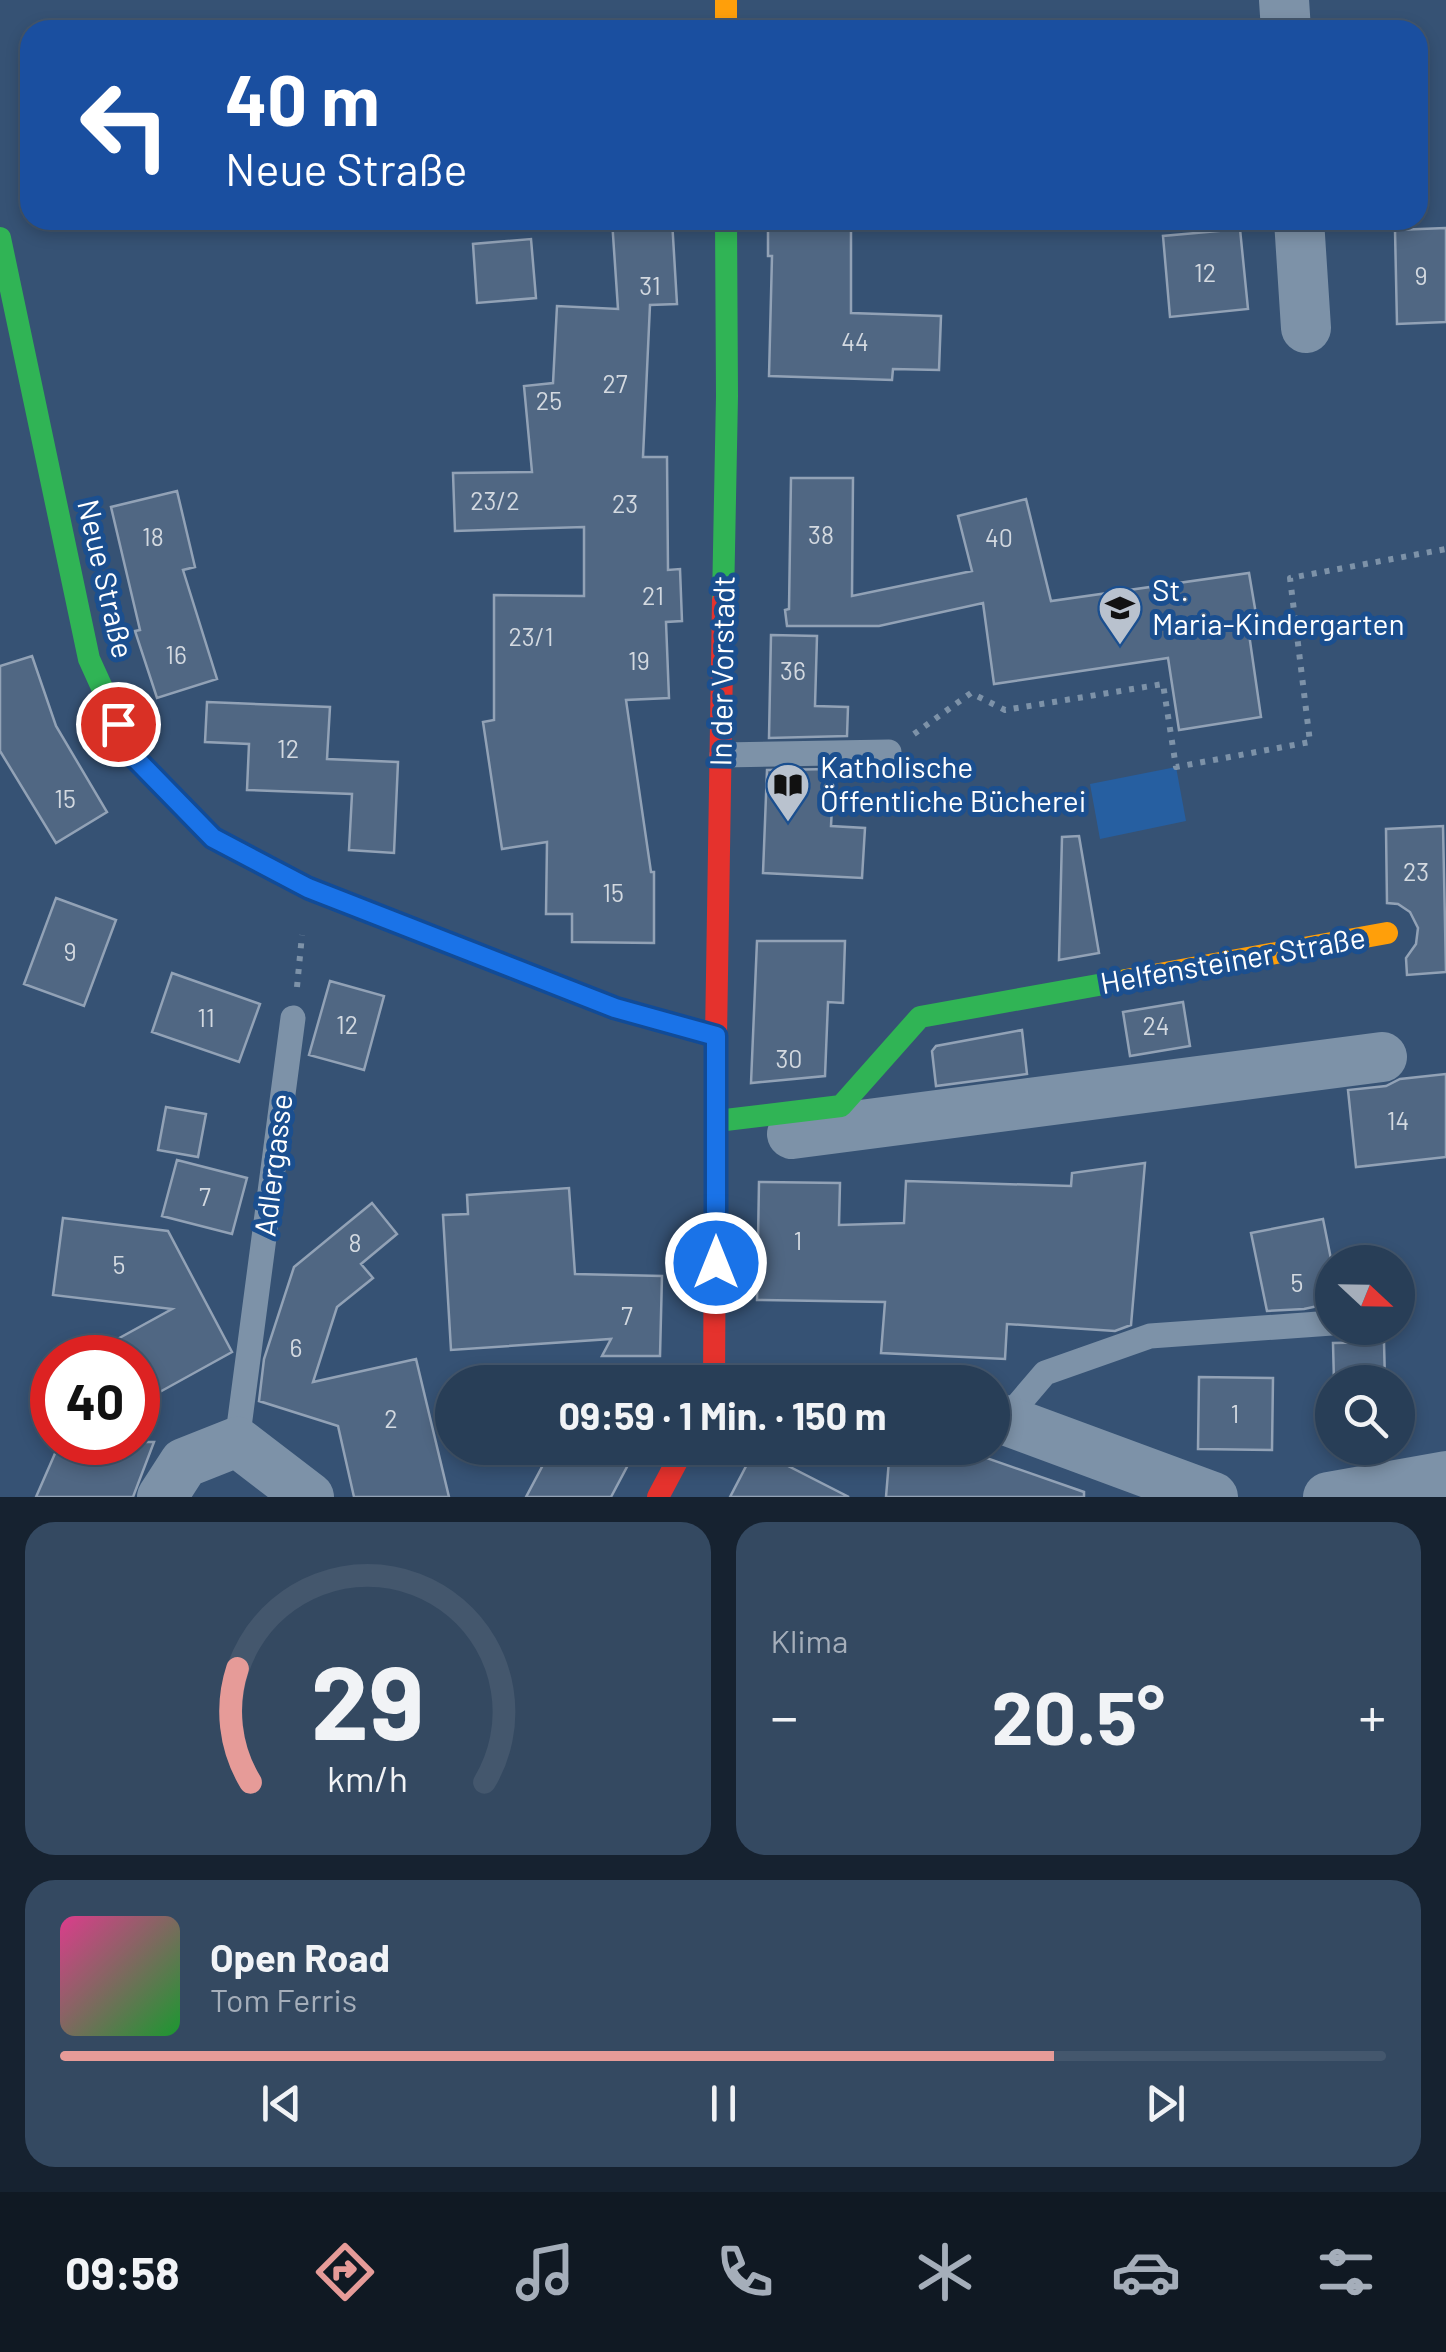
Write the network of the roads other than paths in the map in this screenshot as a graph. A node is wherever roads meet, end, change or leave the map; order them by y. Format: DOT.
graph roads {
  1 [pos="726,230"];
  2 [pos="1300,230"];
  3 [pos="0,238"];
  4 [pos="1306,328"];
  5 [pos="889,752"];
  6 [pos="722,755"];
  7 [pos="1388,933"];
  8 [pos="293,1018"];
  9 [pos="716,1036"];
  10 [pos="1382,1057"];
  11 [pos="717,1132"];
  12 [pos="1315,1324"];
  13 [pos="714,1365"];
  14 [pos="1010,1407"];
  15 [pos="1010,1423"];
  16 [pos="238,1442"];
  17 [pos="675,1465"];
  18 [pos="1446,1476"];
  19 [pos="1207,1496"];
  20 [pos="162,1497"];
  21 [pos="309,1497"];
  22 [pos="658,1497"];
  23 [pos="1328,1497"];
  1 -- 6 [label="street, In der Vorstadt"];
  2 -- 4 [label="street"];
  3 -- 9 [label="street, Neue Straße"];
  5 -- 6 [label="lane"];
  6 -- 9 [label="street, In der Vorstadt"];
  7 -- 11 [label="street, Helfensteiner Straße"];
  8 -- 16 [label="lane, Adlergasse"];
  9 -- 11 [label="street, In der Vorstadt"];
  10 -- 11 [label="street"];
  11 -- 13 [label="street, In der Vorstadt"];
  12 -- 14 [label="lane"];
  15 -- 19 [label="street"];
  16 -- 20 [label="street"];
  16 -- 21 [label="street"];
  17 -- 22 [label="street"];
  18 -- 23 [label="street"];
}
